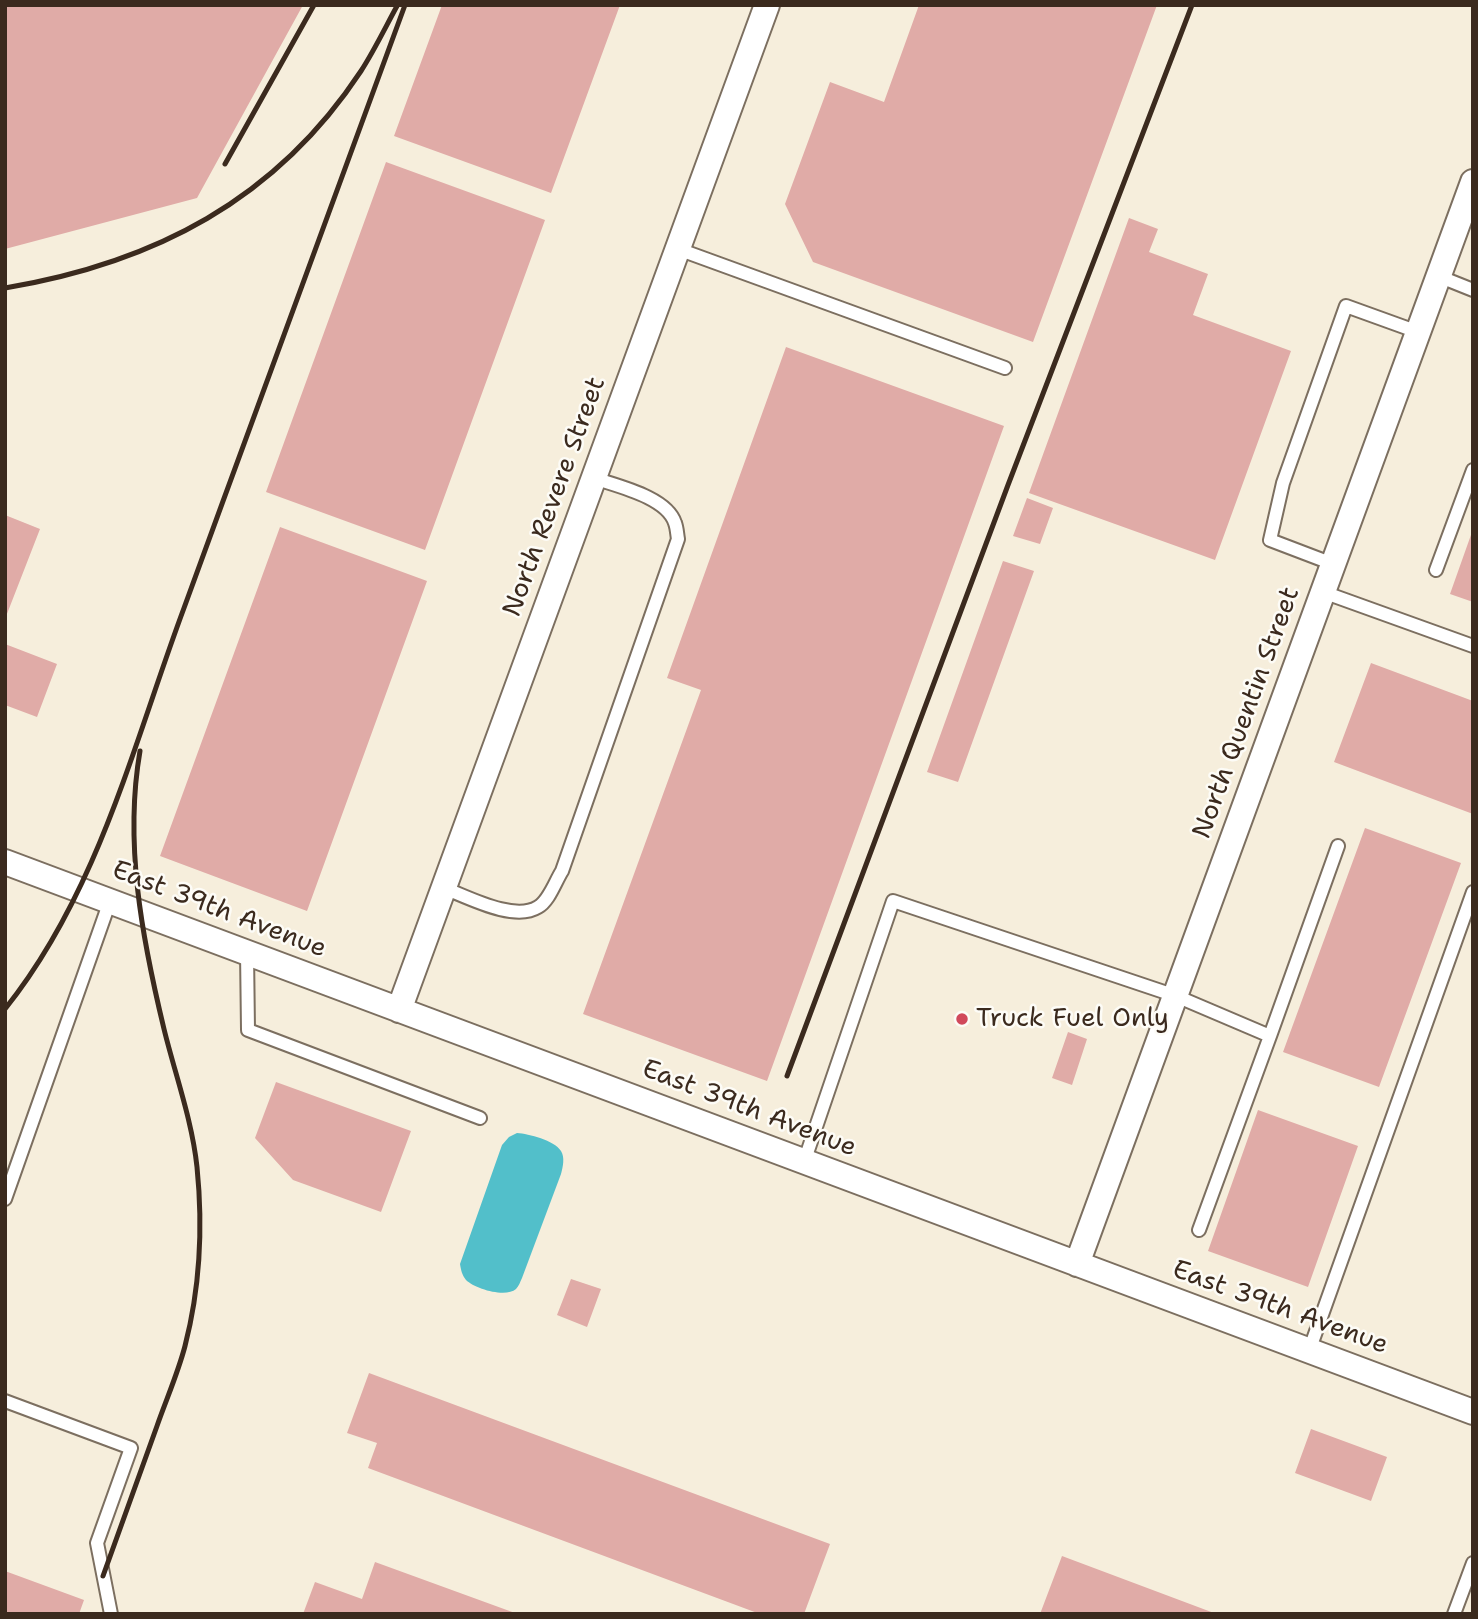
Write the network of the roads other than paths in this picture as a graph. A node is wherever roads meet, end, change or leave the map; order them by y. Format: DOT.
graph roads {
  1 [pos="766,5"];
  2 [pos="1473,181"];
  3 [pos="678,249"];
  4 [pos="1438,276"];
  5 [pos="1473,290"];
  6 [pos="1418,332"];
  7 [pos="1005,368"];
  8 [pos="1473,470"];
  9 [pos="594,478"];
  10 [pos="1333,564"];
  11 [pos="1436,570"];
  12 [pos="1323,592"];
  13 [pos="1473,646"];
  14 [pos="1338,846"];
  15 [pos="5,862"];
  16 [pos="444,888"];
  17 [pos="1473,892"];
  18 [pos="110,901"];
  19 [pos="247,952"];
  20 [pos="1176,996"];
  21 [pos="399,1010"];
  22 [pos="1270,1037"];
  23 [pos="480,1118"];
  24 [pos="804,1161"];
  25 [pos="5,1199"];
  26 [pos="1199,1230"];
  27 [pos="1077,1264"];
  28 [pos="1309,1351"];
  29 [pos="5,1401"];
  30 [pos="1473,1412"];
  31 [pos="1473,1563"];
  32 [pos="111,1614"];
  33 [pos="1454,1614"];
  1 -- 3 [label="street, North Revere Street"];
  2 -- 4 [label="street, North Quentin Street"];
  3 -- 7 [label="lane"];
  3 -- 9 [label="street, North Revere Street"];
  4 -- 5 [label="lane"];
  4 -- 6 [label="street, North Quentin Street"];
  6 -- 10 [label="street, North Quentin Street"];
  6 -- 10 [label="lane"];
  8 -- 11 [label="lane"];
  9 -- 16 [label="street, North Revere Street"];
  9 -- 16 [label="lane"];
  10 -- 12 [label="street, North Quentin Street"];
  12 -- 13 [label="lane"];
  12 -- 20 [label="street, North Quentin Street"];
  14 -- 22 [label="lane"];
  15 -- 18 [label="street, East 39th Avenue"];
  16 -- 21 [label="street, North Revere Street"];
  17 -- 28 [label="lane"];
  18 -- 19 [label="street, East 39th Avenue"];
  18 -- 25 [label="lane"];
  19 -- 21 [label="street, East 39th Avenue"];
  19 -- 23 [label="lane"];
  20 -- 22 [label="lane"];
  20 -- 24 [label="lane"];
  20 -- 27 [label="street, North Quentin Street"];
  21 -- 24 [label="street, East 39th Avenue"];
  22 -- 26 [label="lane"];
  24 -- 27 [label="street, East 39th Avenue"];
  27 -- 28 [label="street, East 39th Avenue"];
  28 -- 30 [label="street, East 39th Avenue"];
  29 -- 32 [label="lane"];
  31 -- 33 [label="lane"];
}
